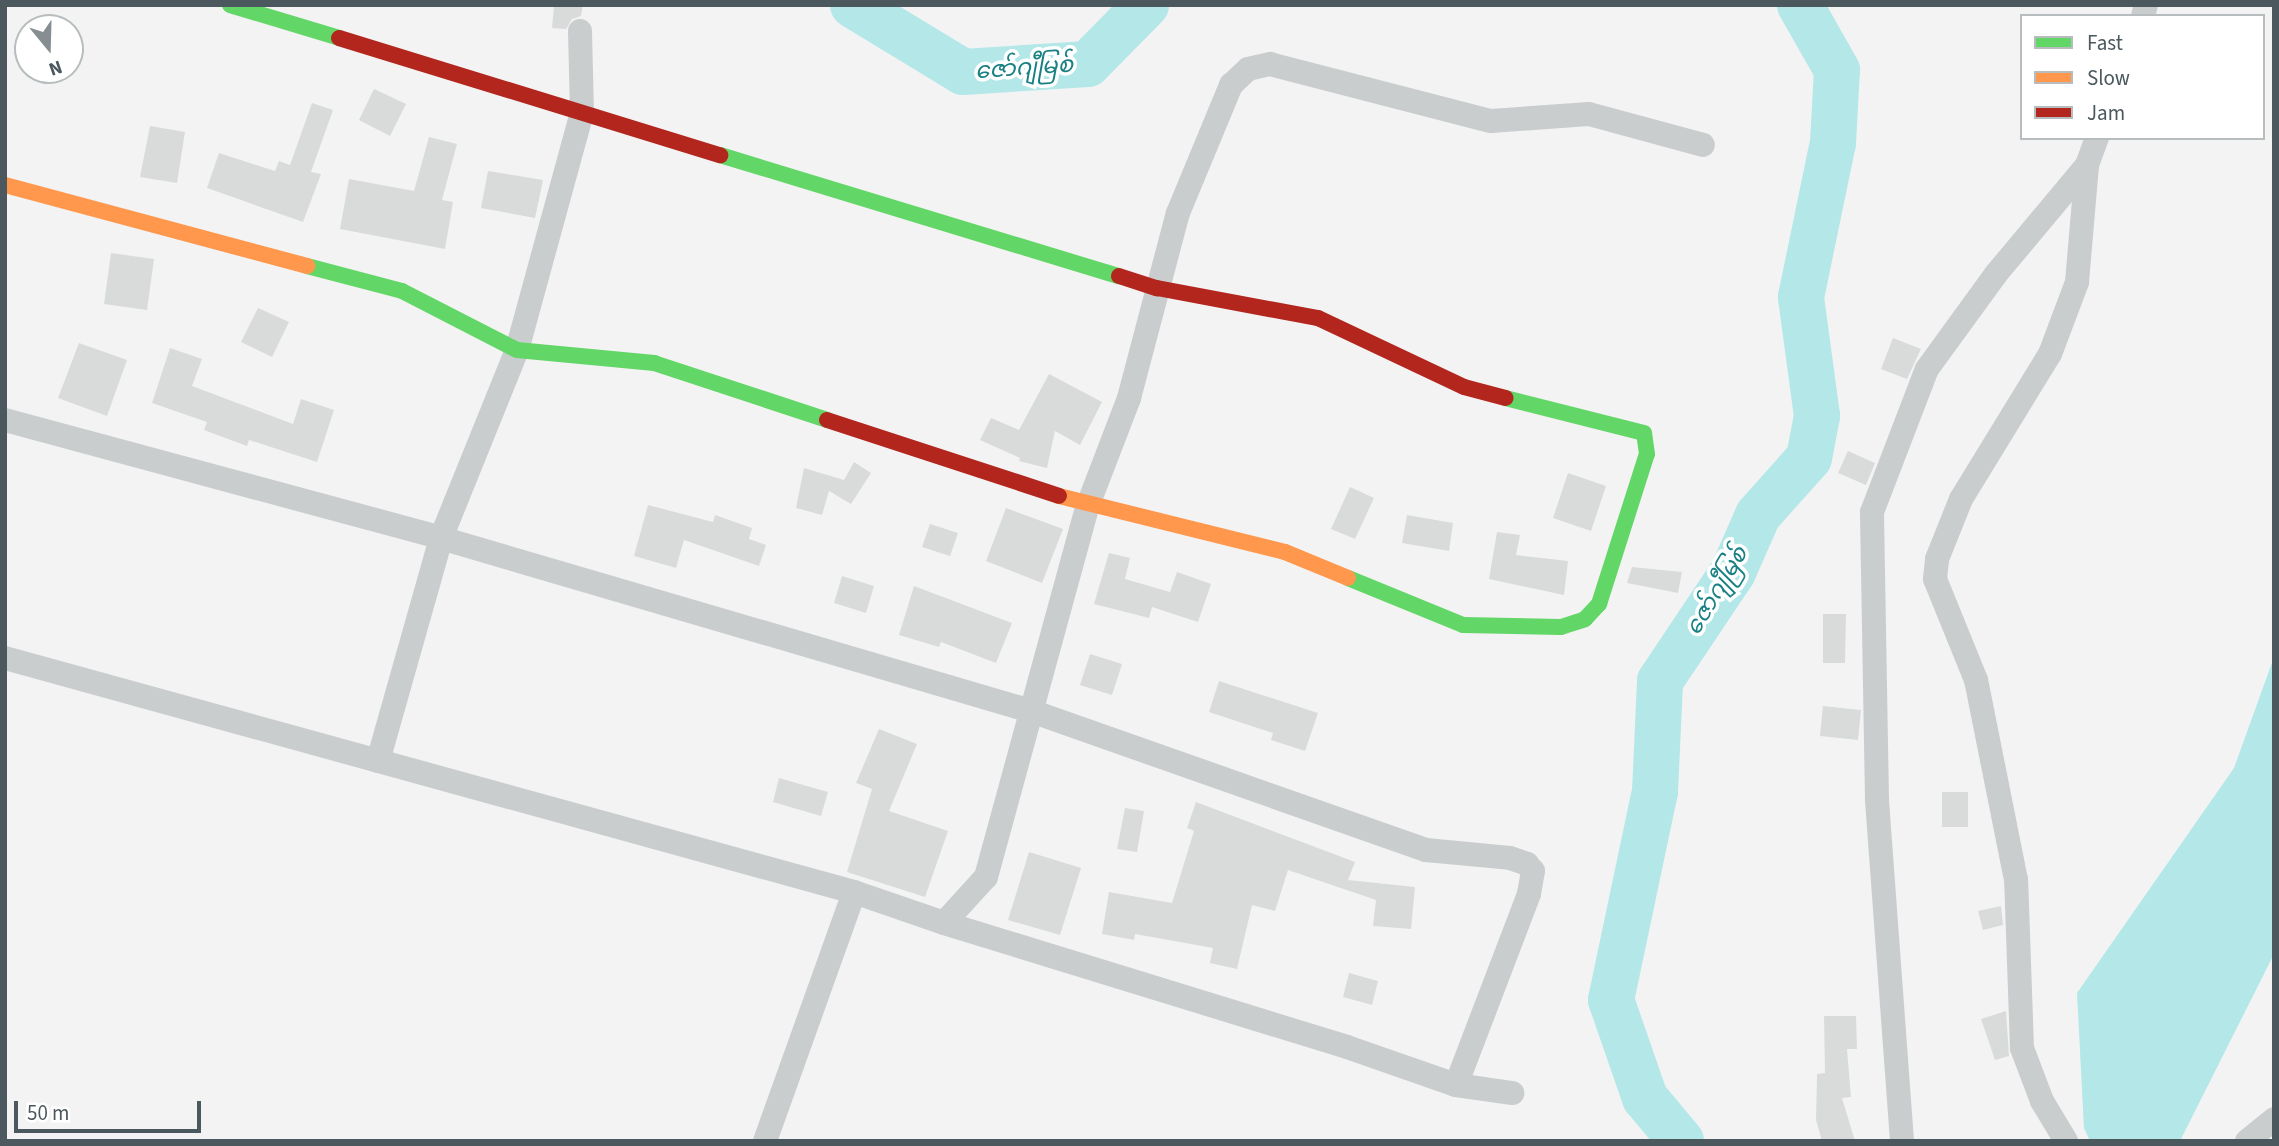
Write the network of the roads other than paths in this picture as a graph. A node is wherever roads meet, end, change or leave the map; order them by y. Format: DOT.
graph roads {
  1 [pos="230,5"];
  2 [pos="580,31"];
  3 [pos="582,113"];
  4 [pos="2096,140"];
  5 [pos="1703,145"];
  6 [pos="2087,165"];
  7 [pos="5,185"];
  8 [pos="1157,288"];
  9 [pos="517,350"];
  10 [pos="5,420"];
  11 [pos="1088,505"];
  12 [pos="441,538"];
  13 [pos="5,658"];
  14 [pos="1031,711"];
  15 [pos="378,761"];
  16 [pos="854,892"];
  17 [pos="944,923"];
  18 [pos="1455,1086"];
  19 [pos="1512,1093"];
  20 [pos="2274,1119"];
  21 [pos="765,1141"];
  22 [pos="1902,1141"];
  23 [pos="2066,1141"];
  24 [pos="2247,1141"];
  1 -- 3 [label="street"];
  2 -- 3 [label="street"];
  3 -- 8 [label="street"];
  3 -- 9 [label="street"];
  4 -- 6 [label="street"];
  5 -- 8 [label="street"];
  6 -- 22 [label="street"];
  6 -- 23 [label="street"];
  7 -- 9 [label="street"];
  8 -- 11 [label="street"];
  8 -- 11 [label="street"];
  9 -- 11 [label="street"];
  9 -- 12 [label="street"];
  10 -- 12 [label="street"];
  11 -- 14 [label="street"];
  12 -- 14 [label="street"];
  12 -- 15 [label="street"];
  13 -- 15 [label="street"];
  14 -- 17 [label="street"];
  14 -- 18 [label="street"];
  15 -- 16 [label="street"];
  16 -- 17 [label="street"];
  16 -- 21 [label="street"];
  17 -- 18 [label="street"];
  18 -- 19 [label="street"];
  20 -- 24 [label="street"];
}
